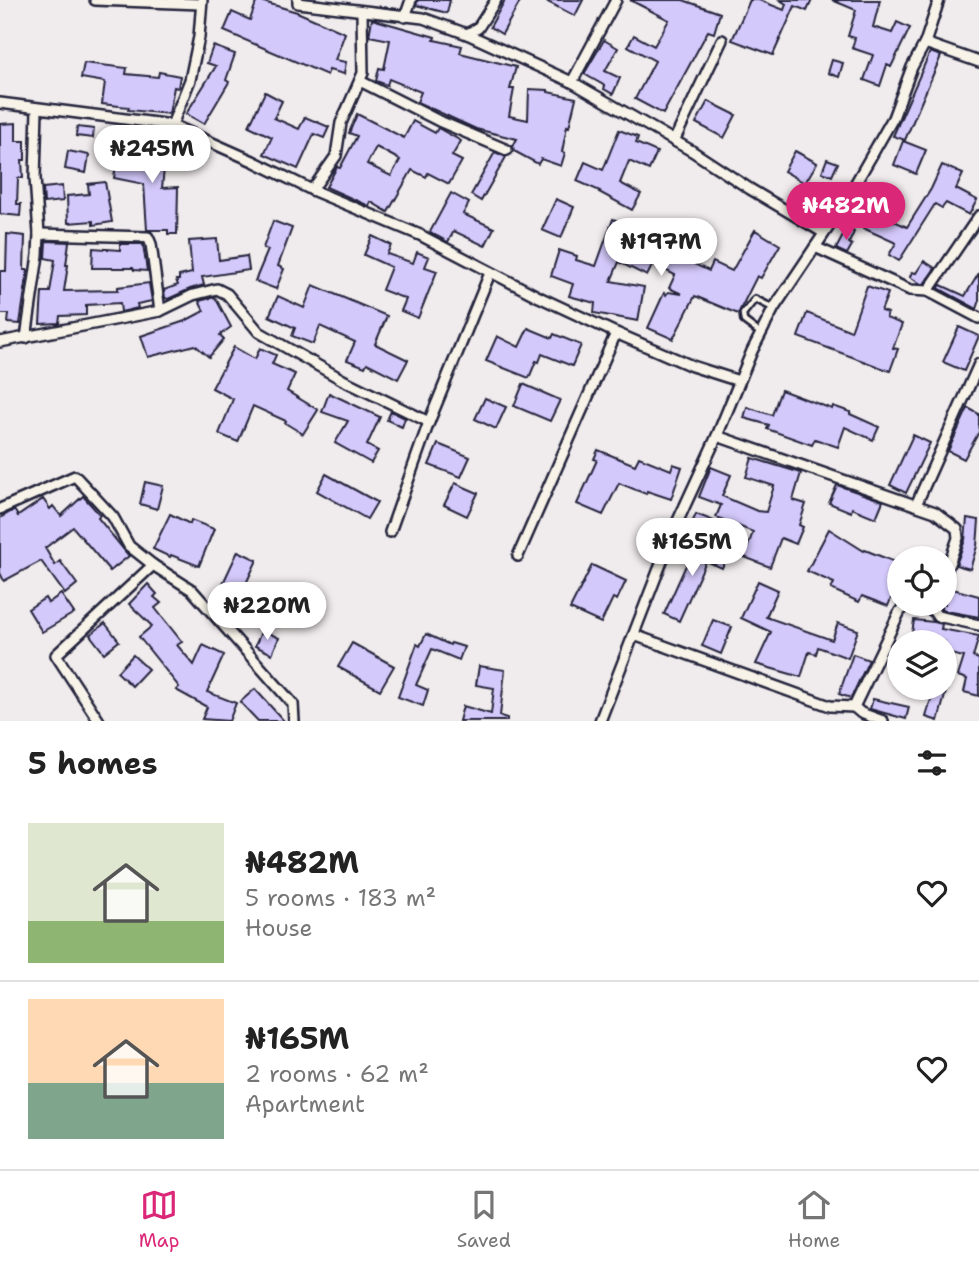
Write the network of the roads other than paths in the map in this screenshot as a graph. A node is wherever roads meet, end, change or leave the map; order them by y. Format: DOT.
graph roads {
  1 [pos="96,0"];
  2 [pos="298,0"];
  3 [pos="411,0"];
  4 [pos="496,0"];
  5 [pos="616,0"];
  6 [pos="939,0"];
  7 [pos="202,2"];
  8 [pos="362,12"];
  9 [pos="405,17"];
  10 [pos="467,34"];
  11 [pos="722,40"];
  12 [pos="925,43"];
  13 [pos="979,62"];
  14 [pos="360,81"];
  15 [pos="572,82"];
  16 [pos="0,103"];
  17 [pos="37,109"];
  18 [pos="172,125"];
  19 [pos="674,141"];
  20 [pos="507,150"];
  21 [pos="312,190"];
  22 [pos="979,216"];
  23 [pos="824,233"];
  24 [pos="39,234"];
  25 [pos="815,247"];
  26 [pos="490,273"];
  27 [pos="928,291"];
  28 [pos="774,308"];
  29 [pos="160,311"];
  30 [pos="979,318"];
  31 [pos="616,333"];
  32 [pos="761,334"];
  33 [pos="26,338"];
  34 [pos="0,342"];
  35 [pos="979,364"];
  36 [pos="739,381"];
  37 [pos="429,422"];
  38 [pos="718,436"];
  39 [pos="916,505"];
  40 [pos="0,509"];
  41 [pos="390,531"];
  42 [pos="955,546"];
  43 [pos="518,556"];
  44 [pos="153,565"];
  45 [pos="899,616"];
  46 [pos="937,616"];
  47 [pos="979,625"];
  48 [pos="634,635"];
  49 [pos="854,707"];
  50 [pos="99,721"];
  51 [pos="293,721"];
  52 [pos="600,721"];
  53 [pos="883,721"];
  1 -- 7 [label="street"];
  2 -- 8 [label="street"];
  3 -- 9 [label="street"];
  4 -- 10 [label="street"];
  5 -- 15 [label="street"];
  6 -- 12 [label="street"];
  7 -- 18 [label="street"];
  8 -- 9 [label="street"];
  8 -- 14 [label="street"];
  9 -- 10 [label="street"];
  10 -- 15 [label="street"];
  11 -- 19 [label="street"];
  12 -- 13 [label="street"];
  12 -- 23 [label="street"];
  14 -- 20 [label="street"];
  14 -- 21 [label="street"];
  15 -- 19 [label="street"];
  16 -- 17 [label="street"];
  17 -- 18 [label="street"];
  17 -- 24 [label="street"];
  18 -- 21 [label="street"];
  19 -- 23 [label="street"];
  21 -- 26 [label="street"];
  22 -- 27 [label="street"];
  23 -- 25 [label="street"];
  24 -- 29 [label="street"];
  24 -- 33 [label="street"];
  25 -- 27 [label="street"];
  25 -- 28 [label="street"];
  26 -- 31 [label="street"];
  26 -- 37 [label="street"];
  27 -- 30 [label="street"];
  28 -- 32 [label="street"];
  28 -- 32 [label="lane"];
  29 -- 33 [label="street"];
  29 -- 37 [label="street"];
  31 -- 36 [label="street"];
  31 -- 43 [label="street"];
  32 -- 36 [label="street"];
  33 -- 34 [label="street"];
  35 -- 39 [label="street"];
  36 -- 38 [label="street"];
  37 -- 41 [label="street"];
  38 -- 39 [label="street"];
  38 -- 48 [label="street"];
  39 -- 42 [label="street"];
  40 -- 44 [label="street"];
  44 -- 50 [label="street"];
  44 -- 51 [label="street"];
  45 -- 49 [label="street"];
  46 -- 47 [label="street"];
  48 -- 49 [label="street"];
  48 -- 52 [label="street"];
  49 -- 53 [label="street"];
}
